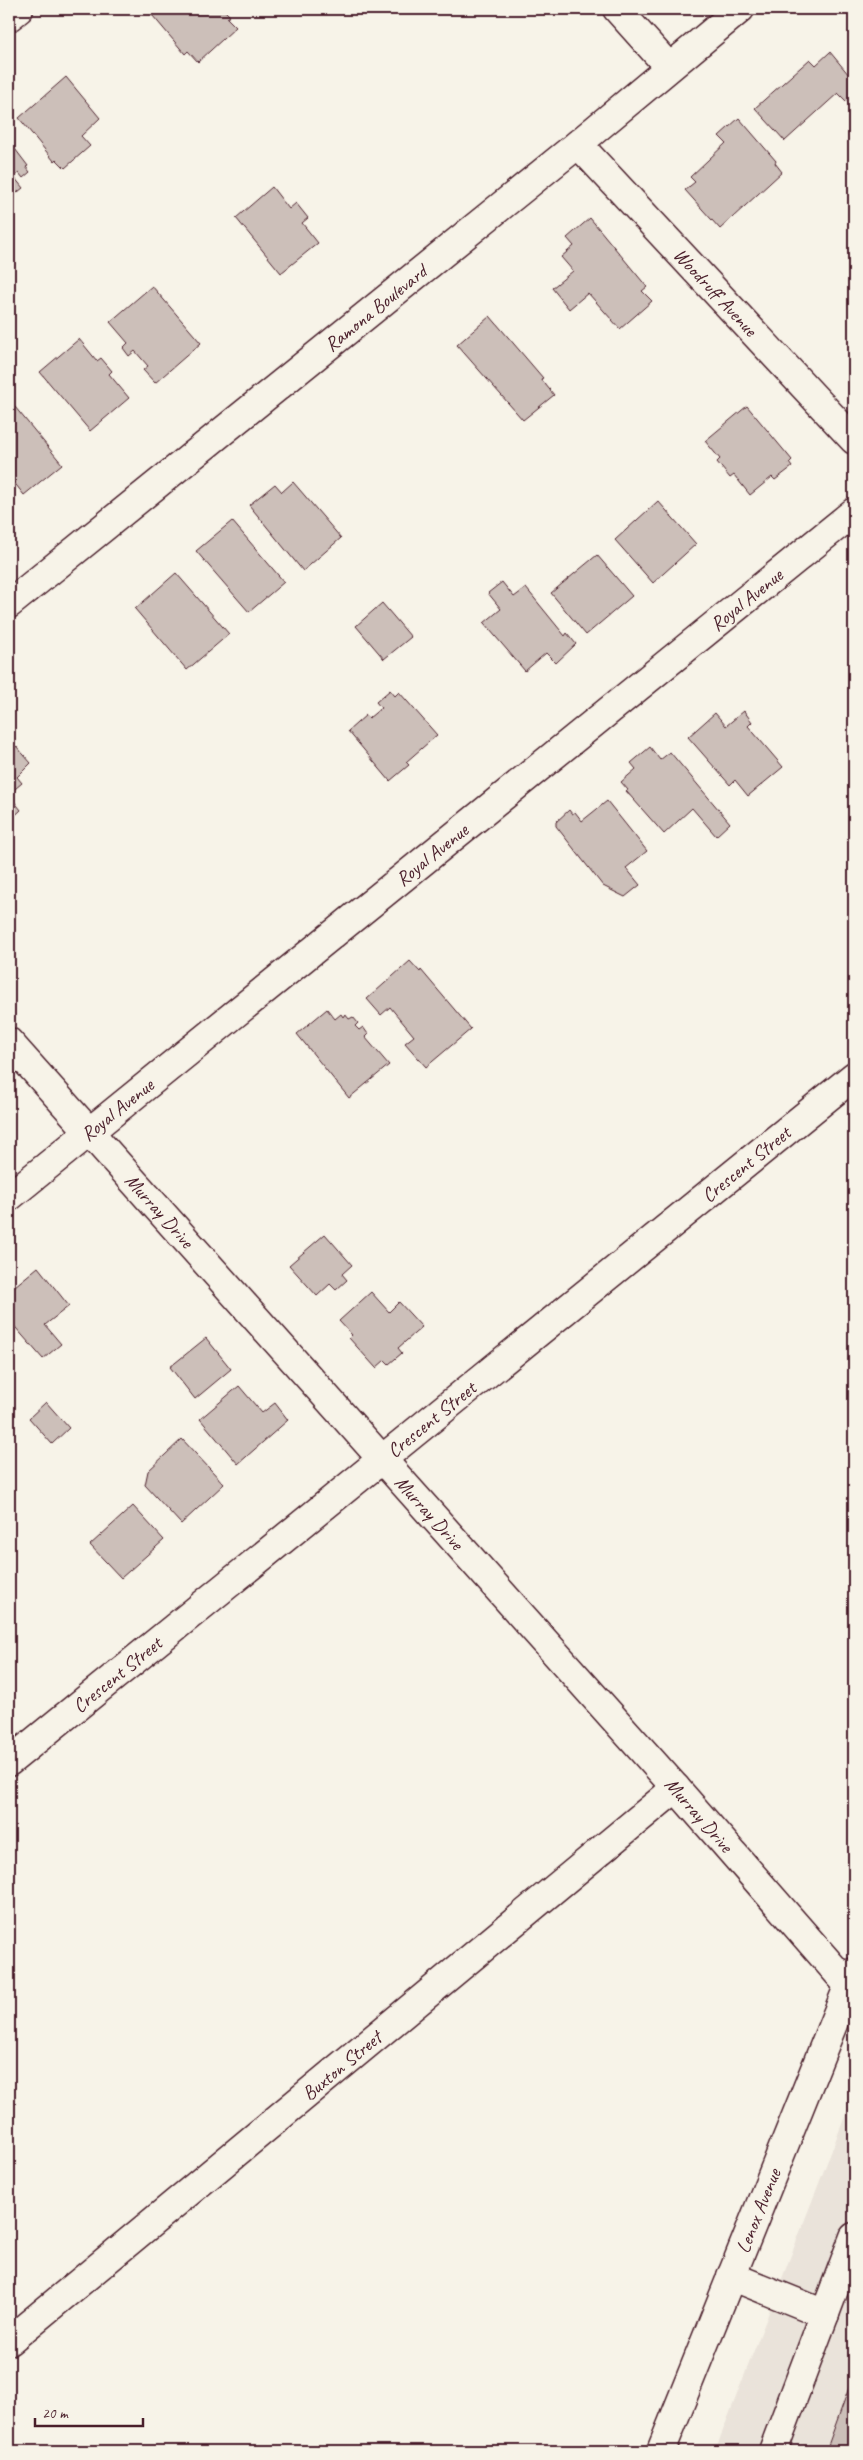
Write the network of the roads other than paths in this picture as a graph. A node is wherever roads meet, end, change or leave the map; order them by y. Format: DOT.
graph roads {
  1 [pos="20,9"];
  2 [pos="617,9"];
  3 [pos="740,9"];
  4 [pos="9,18"];
  5 [pos="668,67"];
  6 [pos="578,144"];
  7 [pos="854,440"];
  8 [pos="854,512"];
  9 [pos="9,604"];
  10 [pos="9,1042"];
  11 [pos="854,1076"];
  12 [pos="89,1131"];
  13 [pos="9,1196"];
  14 [pos="380,1460"];
  15 [pos="9,1762"];
  16 [pos="676,1788"];
  17 [pos="852,1980"];
  18 [pos="854,2237"];
  19 [pos="731,2276"];
  20 [pos="825,2314"];
  21 [pos="9,2341"];
  22 [pos="661,2451"];
  23 [pos="774,2451"];
  1 -- 4 [label="street"];
  2 -- 5 [label="street"];
  3 -- 5 [label="street, Ramona Boulevard"];
  5 -- 6 [label="street, Ramona Boulevard"];
  6 -- 7 [label="street, Woodruff Avenue"];
  6 -- 9 [label="street, Ramona Boulevard"];
  8 -- 12 [label="street, Royal Avenue"];
  10 -- 12 [label="street, Murray Drive"];
  11 -- 14 [label="street, Crescent Street"];
  12 -- 13 [label="street, Royal Avenue"];
  12 -- 14 [label="street, Murray Drive"];
  14 -- 15 [label="street, Crescent Street"];
  14 -- 16 [label="street, Murray Drive"];
  16 -- 17 [label="street, Murray Drive"];
  16 -- 21 [label="street, Buxton Street"];
  17 -- 19 [label="street, Lenox Avenue"];
  18 -- 20 [label="street"];
  19 -- 20 [label="street"];
  19 -- 22 [label="street, Lenox Avenue"];
  20 -- 23 [label="street"];
}
